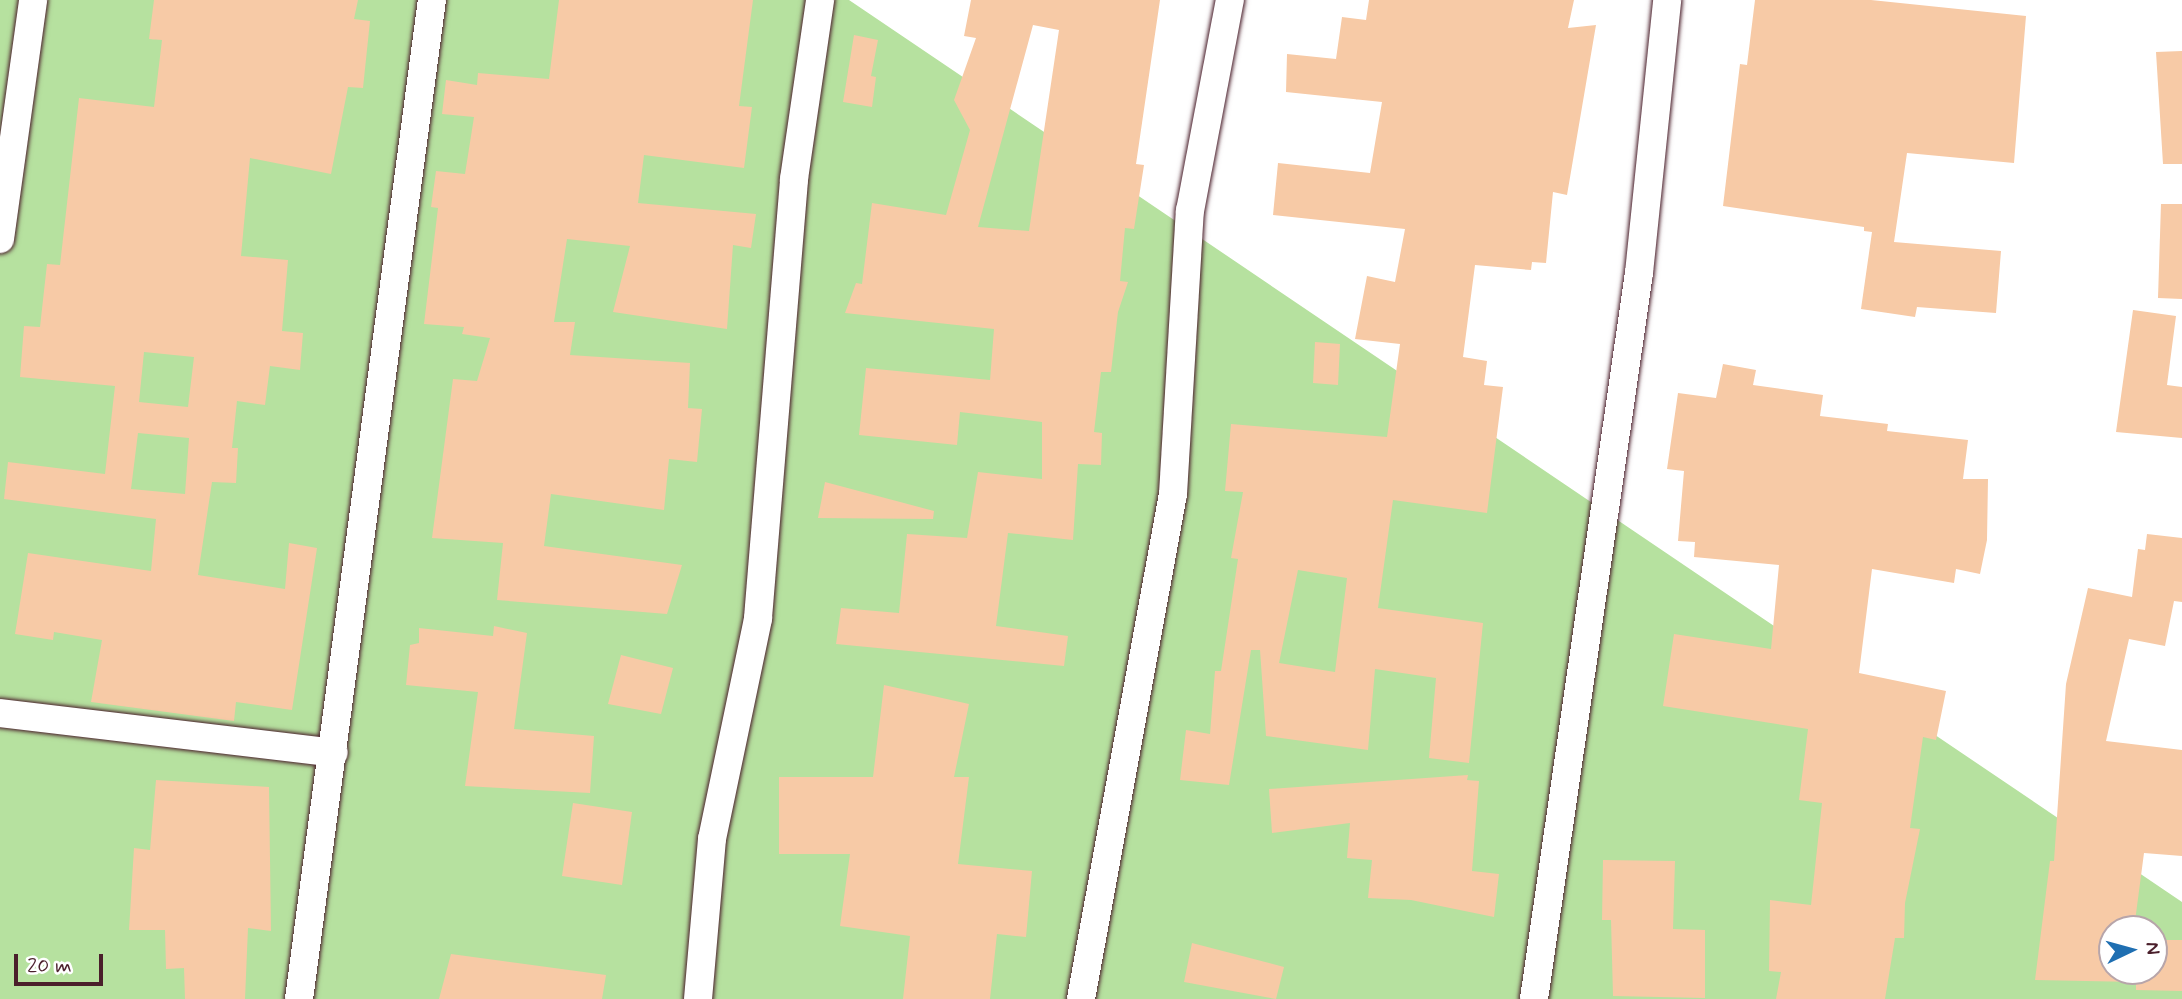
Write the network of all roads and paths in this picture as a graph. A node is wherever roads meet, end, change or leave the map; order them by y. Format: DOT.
graph roads {
  1 [pos="33,0"];
  2 [pos="432,0"];
  3 [pos="820,0"];
  4 [pos="1230,0"];
  5 [pos="1667,0"];
  6 [pos="0,239"];
  7 [pos="0,713"];
  8 [pos="334,753"];
  9 [pos="299,999"];
  10 [pos="698,999"];
  11 [pos="1081,999"];
  12 [pos="1534,999"];
  1 -- 6 [label="street"];
  2 -- 8 [label="street"];
  3 -- 10 [label="street"];
  4 -- 11 [label="street"];
  5 -- 12 [label="street"];
  7 -- 8 [label="street"];
  8 -- 9 [label="street"];
}
